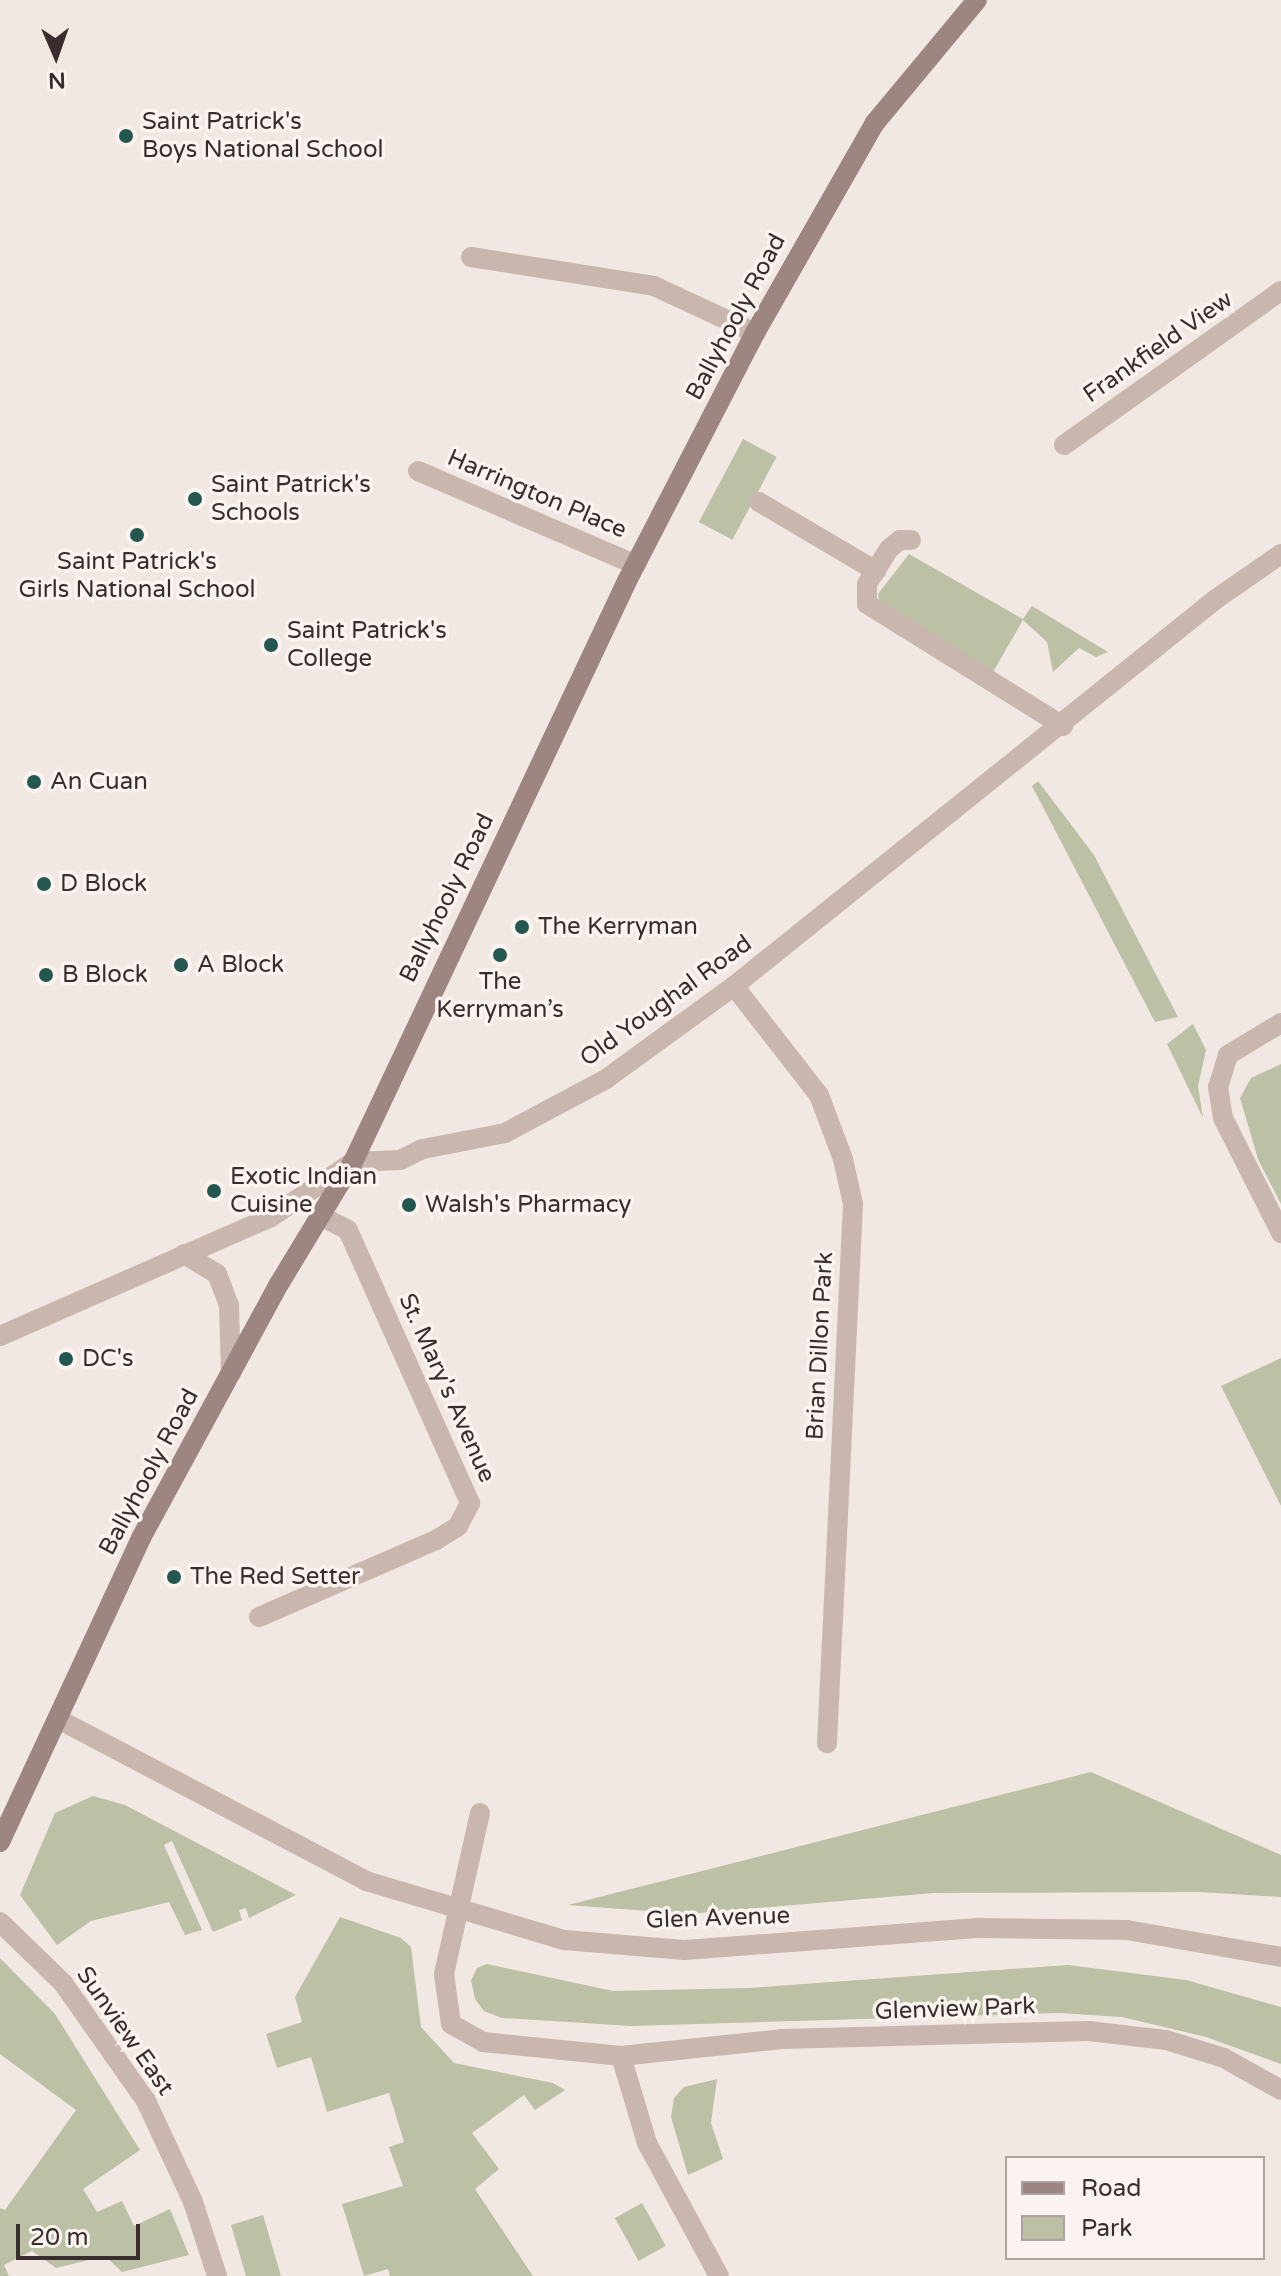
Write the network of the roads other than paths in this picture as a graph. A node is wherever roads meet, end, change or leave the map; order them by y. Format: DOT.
graph roads {
  1 [pos="977,0"];
  2 [pos="471,257"];
  3 [pos="1281,291"];
  4 [pos="755,333"];
  5 [pos="1064,445"];
  6 [pos="418,471"];
  7 [pos="759,502"];
  8 [pos="911,540"];
  9 [pos="1281,554"];
  10 [pos="636,565"];
  11 [pos="876,571"];
  12 [pos="1063,726"];
  13 [pos="734,986"];
  14 [pos="1281,1023"];
  15 [pos="353,1162"];
  16 [pos="320,1216"];
  17 [pos="1281,1233"];
  18 [pos="184,1254"];
  19 [pos="0,1336"];
  20 [pos="231,1373"];
  21 [pos="259,1617"];
  22 [pos="58,1719"];
  23 [pos="827,1743"];
  24 [pos="480,1813"];
  25 [pos="0,1842"];
  26 [pos="457,1911"];
  27 [pos="0,1922"];
  28 [pos="1281,1957"];
  29 [pos="621,2056"];
  30 [pos="1281,2090"];
  31 [pos="217,2276"];
  32 [pos="719,2276"];
  1 -- 4 [label="main road, Ballyhooly Road"];
  2 -- 4 [label="street"];
  3 -- 5 [label="street, Frankfield View"];
  4 -- 10 [label="main road, Ballyhooly Road"];
  6 -- 10 [label="street, Harrington Place"];
  7 -- 11 [label="street"];
  8 -- 11 [label="street"];
  9 -- 12 [label="street, Old Youghal Road"];
  10 -- 15 [label="main road, Ballyhooly Road"];
  11 -- 12 [label="street"];
  12 -- 13 [label="street, Old Youghal Road"];
  13 -- 15 [label="street, Old Youghal Road"];
  13 -- 23 [label="street, Brian Dillon Park"];
  14 -- 17 [label="street"];
  15 -- 16 [label="main road, Ballyhooly Road"];
  15 -- 18 [label="street"];
  16 -- 20 [label="main road, Ballyhooly Road"];
  16 -- 21 [label="street, St. Mary's Avenue"];
  18 -- 19 [label="street"];
  18 -- 20 [label="street"];
  20 -- 22 [label="main road, Ballyhooly Road"];
  22 -- 25 [label="main road, Ballyhooly Road"];
  22 -- 26 [label="street, Glen Avenue"];
  24 -- 26 [label="street, Glenview Park"];
  26 -- 28 [label="street, Glen Avenue"];
  26 -- 29 [label="street, Glenview Park"];
  27 -- 31 [label="street, Sunview East"];
  29 -- 30 [label="street, Glenview Park"];
  29 -- 32 [label="street"];
}
